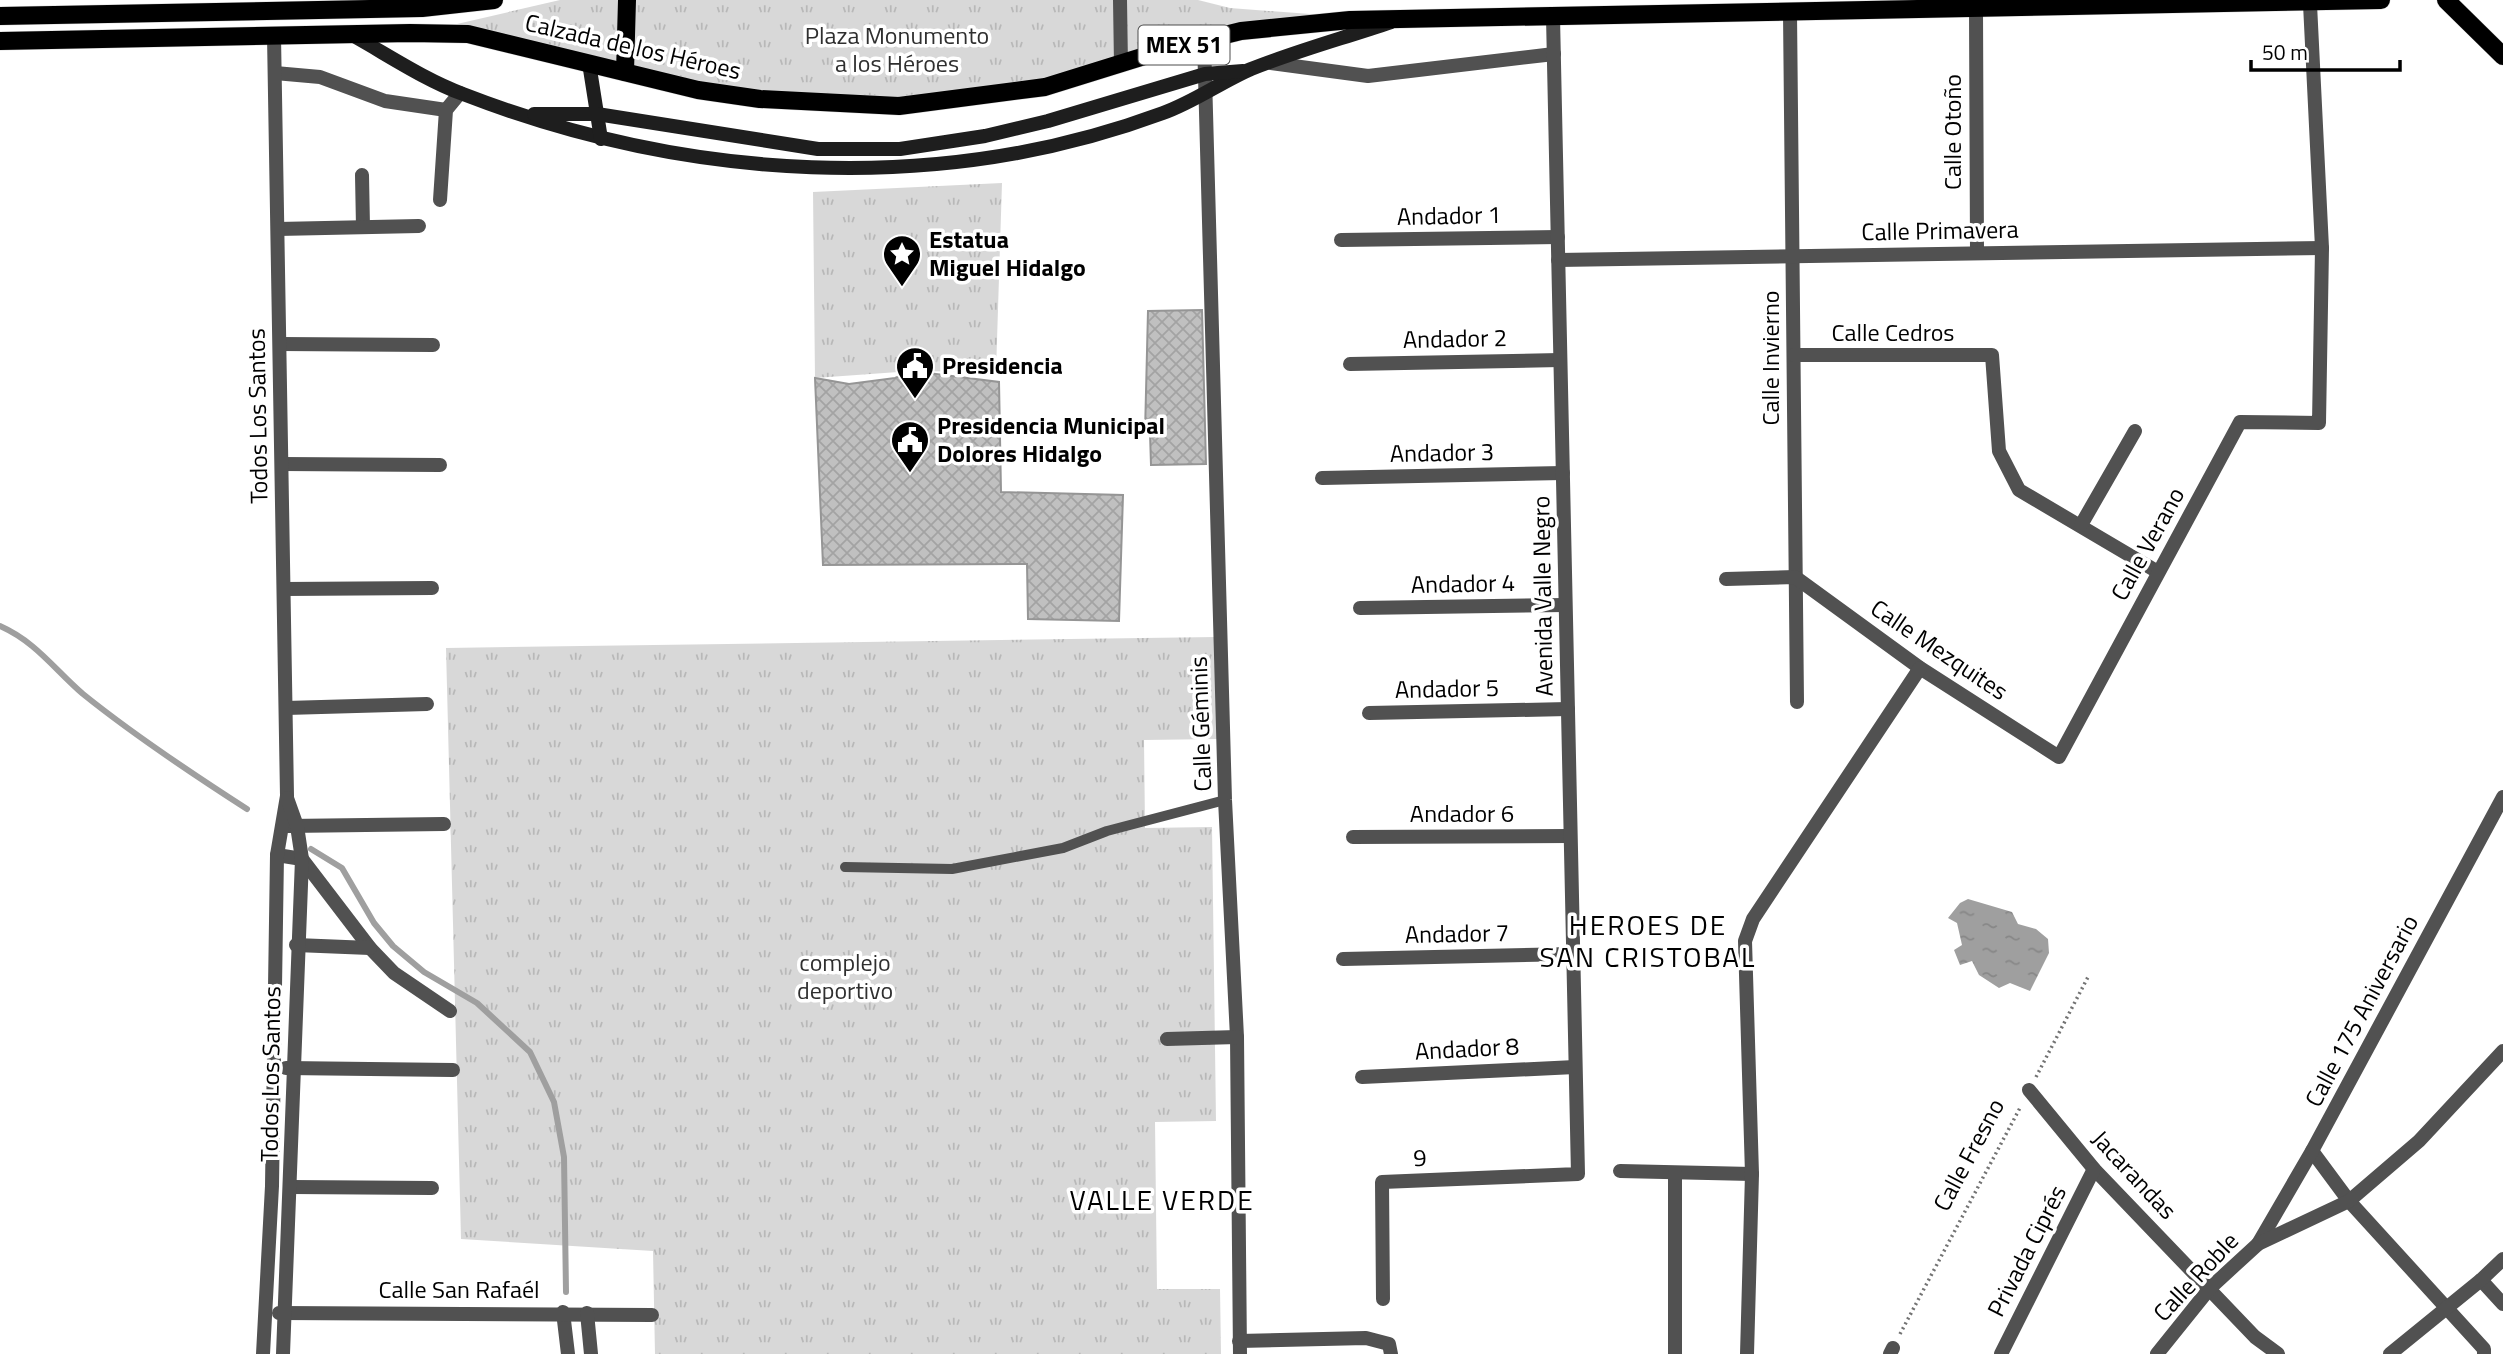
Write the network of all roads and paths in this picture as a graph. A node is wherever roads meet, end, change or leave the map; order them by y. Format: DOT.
graph roads {
  1 [pos="358,0"];
  2 [pos="494,0"];
  3 [pos="627,0"];
  4 [pos="1121,0"];
  5 [pos="2381,0"];
  6 [pos="2446,0"];
  7 [pos="2310,4"];
  8 [pos="263,5"];
  9 [pos="107,7"];
  10 [pos="335,7"];
  11 [pos="317,8"];
  12 [pos="1976,10"];
  13 [pos="1790,13"];
  14 [pos="0,16"];
  15 [pos="1553,17"];
  16 [pos="1399,19"];
  17 [pos="352,35"];
  18 [pos="274,36"];
  19 [pos="1204,40"];
  20 [pos="0,41"];
  21 [pos="1554,54"];
  22 [pos="2503,56"];
  23 [pos="1271,62"];
  24 [pos="589,63"];
  25 [pos="1121,65"];
  26 [pos="1249,70"];
  27 [pos="625,72"];
  28 [pos="275,73"];
  29 [pos="1205,74"];
  30 [pos="460,93"];
  31 [pos="1207,93"];
  32 [pos="446,110"];
  33 [pos="518,114"];
  34 [pos="597,114"];
  35 [pos="1048,121"];
  36 [pos="693,131"];
  37 [pos="601,139"];
  38 [pos="1055,146"];
  39 [pos="691,157"];
  40 [pos="362,176"];
  41 [pos="440,200"];
  42 [pos="419,226"];
  43 [pos="363,227"];
  44 [pos="278,229"];
  45 [pos="1558,237"];
  46 [pos="1341,240"];
  47 [pos="2322,248"];
  48 [pos="1977,253"];
  49 [pos="1793,256"];
  50 [pos="1558,260"];
  51 [pos="280,344"];
  52 [pos="433,345"];
  53 [pos="1794,355"];
  54 [pos="1560,360"];
  55 [pos="1350,364"];
  56 [pos="2135,431"];
  57 [pos="282,464"];
  58 [pos="440,465"];
  59 [pos="1563,473"];
  60 [pos="1322,478"];
  61 [pos="2081,525"];
  62 [pos="2158,572"];
  63 [pos="1795,578"];
  64 [pos="1726,579"];
  65 [pos="432,588"];
  66 [pos="284,589"];
  67 [pos="1565,606"];
  68 [pos="1360,608"];
  69 [pos="1920,668"];
  70 [pos="1797,702"];
  71 [pos="427,704"];
  72 [pos="286,708"];
  73 [pos="1568,709"];
  74 [pos="1369,713"];
  75 [pos="2059,757"];
  76 [pos="287,796"];
  77 [pos="2503,797"];
  78 [pos="1226,800"];
  79 [pos="444,824"];
  80 [pos="297,826"];
  81 [pos="281,827"];
  82 [pos="1570,836"];
  83 [pos="1353,837"];
  84 [pos="277,855"];
  85 [pos="302,859"];
  86 [pos="845,867"];
  87 [pos="296,945"];
  88 [pos="370,948"];
  89 [pos="1573,954"];
  90 [pos="1343,959"];
  91 [pos="2088,977"];
  92 [pos="450,1011"];
  93 [pos="1237,1037"];
  94 [pos="1167,1039"];
  95 [pos="2503,1051"];
  96 [pos="1575,1067"];
  97 [pos="273,1068"];
  98 [pos="294,1068"];
  99 [pos="453,1070"];
  100 [pos="1362,1077"];
  101 [pos="2029,1090"];
  102 [pos="2312,1151"];
  103 [pos="2094,1169"];
  104 [pos="1619,1171"];
  105 [pos="1675,1173"];
  106 [pos="1578,1174"];
  107 [pos="1752,1174"];
  108 [pos="292,1187"];
  109 [pos="432,1188"];
  110 [pos="2349,1201"];
  111 [pos="2258,1244"];
  112 [pos="2503,1259"];
  113 [pos="2481,1280"];
  114 [pos="2210,1288"];
  115 [pos="1383,1299"];
  116 [pos="2503,1304"];
  117 [pos="2446,1308"];
  118 [pos="563,1312"];
  119 [pos="267,1313"];
  120 [pos="286,1313"];
  121 [pos="587,1314"];
  122 [pos="652,1315"];
  123 [pos="1240,1348"];
  124 [pos="1390,1349"];
  125 [pos="1891,1351"];
  126 [pos="263,1354"];
  127 [pos="283,1354"];
  128 [pos="568,1354"];
  129 [pos="591,1354"];
  130 [pos="1675,1354"];
  131 [pos="1747,1354"];
  132 [pos="2001,1354"];
  133 [pos="2157,1354"];
  134 [pos="2278,1354"];
  135 [pos="2390,1354"];
  136 [pos="2484,1354"];
  1 -- 10 [label="main road"];
  2 -- 10 [label="main road, Calzada de los Héroes"];
  3 -- 27 [label="main road"];
  4 -- 25 [label="street"];
  5 -- 7 [label="main road, Calzada de los Héroes / MEX 51"];
  6 -- 22 [label="main road"];
  7 -- 12 [label="main road, Calzada de los Héroes / MEX 51"];
  7 -- 47 [label="street"];
  8 -- 9 [label="main road, Calzada de los Héroes"];
  8 -- 11 [label="main road, Calzada de los Héroes"];
  9 -- 14 [label="main road, Calzada de los Héroes"];
  10 -- 11 [label="main road, Calzada de los Héroes"];
  11 -- 18 [label="main road"];
  12 -- 13 [label="main road, Calzada de los Héroes / MEX 51"];
  12 -- 48 [label="street, Calle Otoño"];
  13 -- 15 [label="main road, Calzada de los Héroes / MEX 51"];
  13 -- 49 [label="street, Calle Invierno"];
  15 -- 16 [label="main road, Calzada de los Héroes / MEX 51"];
  15 -- 21 [label="street, Avenida Valle Negro"];
  16 -- 19 [label="main road, Calzada de los Héroes / MEX 51"];
  16 -- 23 [label="street"];
  17 -- 18 [label="main road, Calzada de los Héroes / MEX 51"];
  17 -- 24 [label="main road, Calzada de los Héroes / MEX 51"];
  17 -- 30 [label="street"];
  18 -- 20 [label="main road, Calzada de los Héroes / MEX 51"];
  18 -- 28 [label="street, Todos Los Santos"];
  19 -- 25 [label="main road, Calzada de los Héroes / MEX 51"];
  19 -- 29 [label="street, Calle Géminis"];
  21 -- 23 [label="street"];
  21 -- 45 [label="street, Avenida Valle Negro"];
  23 -- 26 [label="street"];
  24 -- 27 [label="main road, Calzada de los Héroes / MEX 51"];
  24 -- 34 [label="street"];
  25 -- 27 [label="main road, Calzada de los Héroes / MEX 51"];
  26 -- 29 [label="street"];
  26 -- 31 [label="street"];
  28 -- 32 [label="street"];
  28 -- 44 [label="street, Todos Los Santos"];
  29 -- 31 [label="street, Calle Géminis"];
  29 -- 35 [label="street"];
  30 -- 32 [label="street"];
  30 -- 33 [label="street"];
  31 -- 38 [label="street"];
  31 -- 78 [label="street, Calle Géminis"];
  32 -- 41 [label="street"];
  33 -- 34 [label="street"];
  33 -- 37 [label="street"];
  34 -- 36 [label="street"];
  34 -- 37 [label="street"];
  35 -- 36 [label="street"];
  35 -- 38 [label="street"];
  36 -- 39 [label="street"];
  37 -- 39 [label="street"];
  38 -- 39 [label="street"];
  40 -- 43 [label="street"];
  42 -- 43 [label="street"];
  43 -- 44 [label="street"];
  44 -- 51 [label="street, Todos Los Santos"];
  45 -- 46 [label="street, Andador 1"];
  45 -- 50 [label="street, Avenida Valle Negro"];
  47 -- 48 [label="street, Calle Primavera"];
  47 -- 62 [label="street, Calle Verano"];
  48 -- 49 [label="street, Calle Primavera"];
  49 -- 50 [label="street, Calle Primavera"];
  49 -- 53 [label="street, Calle Invierno"];
  50 -- 54 [label="street, Avenida Valle Negro"];
  51 -- 52 [label="street"];
  51 -- 57 [label="street, Todos Los Santos"];
  53 -- 61 [label="street, Calle Cedros"];
  53 -- 63 [label="street, Calle Invierno"];
  54 -- 55 [label="street, Andador 2"];
  54 -- 59 [label="street, Avenida Valle Negro"];
  56 -- 61 [label="street"];
  57 -- 58 [label="street"];
  57 -- 66 [label="street, Todos Los Santos"];
  59 -- 60 [label="street, Andador 3"];
  59 -- 67 [label="street, Avenida Valle Negro"];
  61 -- 62 [label="street"];
  62 -- 75 [label="street, Calle Verano"];
  63 -- 64 [label="street"];
  63 -- 69 [label="street, Calle Mezquites"];
  63 -- 70 [label="street, Calle Invierno"];
  65 -- 66 [label="street"];
  66 -- 72 [label="street, Todos Los Santos"];
  67 -- 68 [label="street, Andador 4"];
  67 -- 73 [label="street, Avenida Valle Negro"];
  69 -- 75 [label="street, Calle Mezquites"];
  69 -- 107 [label="street"];
  71 -- 72 [label="street"];
  72 -- 76 [label="street, Todos Los Santos"];
  73 -- 74 [label="street, Andador 5"];
  73 -- 82 [label="street, Avenida Valle Negro"];
  76 -- 80 [label="street, Todos Los Santos"];
  76 -- 81 [label="street, Todos Los Santos"];
  77 -- 102 [label="street, Calle 175 Aniversario"];
  78 -- 86 [label="lane"];
  78 -- 93 [label="street, Calle Géminis"];
  79 -- 80 [label="street"];
  80 -- 81 [label="street"];
  80 -- 85 [label="street, Todos Los Santos"];
  81 -- 84 [label="street, Todos Los Santos"];
  82 -- 83 [label="street, Andador 6"];
  82 -- 89 [label="street, Avenida Valle Negro"];
  84 -- 85 [label="street"];
  84 -- 97 [label="street, Todos Los Santos"];
  85 -- 87 [label="street, Todos Los Santos"];
  85 -- 88 [label="street"];
  87 -- 88 [label="street"];
  87 -- 98 [label="street, Todos Los Santos"];
  88 -- 92 [label="street"];
  89 -- 90 [label="street, Andador 7"];
  89 -- 96 [label="street, Avenida Valle Negro"];
  91 -- 101 [label="path, Calle Fresno"];
  93 -- 94 [label="street"];
  93 -- 123 [label="street, Calle Géminis"];
  95 -- 110 [label="street, Calle Roble"];
  96 -- 100 [label="street, Andador 8"];
  96 -- 106 [label="street, Avenida Valle Negro"];
  97 -- 98 [label="street"];
  97 -- 119 [label="street, Todos Los Santos"];
  98 -- 99 [label="street"];
  98 -- 108 [label="street, Todos Los Santos"];
  101 -- 103 [label="street, Jacarandas"];
  101 -- 125 [label="path, Calle Fresno"];
  102 -- 110 [label="street"];
  102 -- 111 [label="street, Calle 175 Aniversario"];
  103 -- 114 [label="street, Jacarandas"];
  103 -- 132 [label="street, Privada Ciprés"];
  104 -- 105 [label="street"];
  105 -- 107 [label="street"];
  105 -- 130 [label="street"];
  106 -- 115 [label="street, 9"];
  107 -- 131 [label="street"];
  108 -- 109 [label="street"];
  108 -- 120 [label="street, Todos Los Santos"];
  110 -- 111 [label="street, Calle Roble"];
  110 -- 117 [label="street"];
  111 -- 114 [label="street, Calle Roble"];
  112 -- 113 [label="street"];
  113 -- 116 [label="street"];
  113 -- 117 [label="street"];
  114 -- 133 [label="street, Calle Roble"];
  114 -- 134 [label="street, Jacarandas"];
  117 -- 135 [label="street"];
  117 -- 136 [label="street"];
  118 -- 120 [label="street, Calle San Rafaél"];
  118 -- 121 [label="street, Calle San Rafaél"];
  118 -- 128 [label="street"];
  119 -- 120 [label="street, Calle San Rafaél"];
  119 -- 126 [label="street, Todos Los Santos"];
  120 -- 127 [label="street, Todos Los Santos"];
  121 -- 122 [label="street, Calle San Rafaél"];
  121 -- 129 [label="street"];
  123 -- 124 [label="street"];
}
